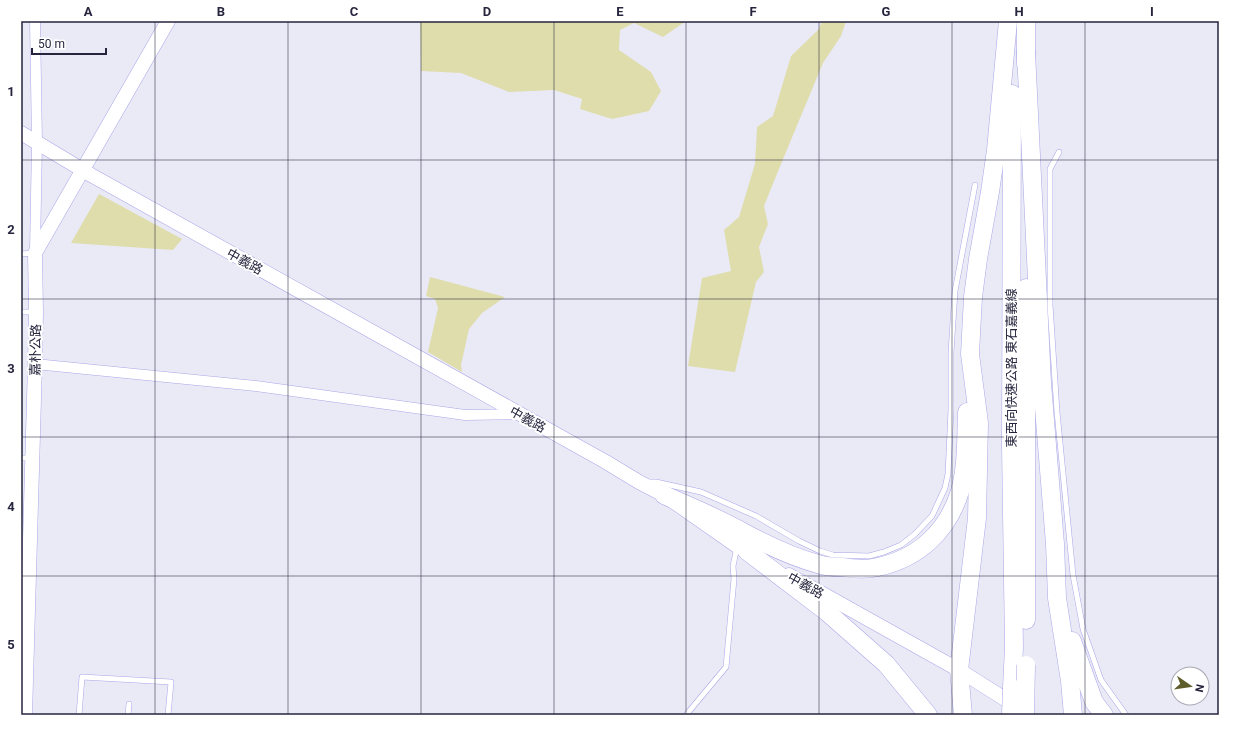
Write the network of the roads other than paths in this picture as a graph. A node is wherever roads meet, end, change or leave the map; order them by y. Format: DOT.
graph roads {
  1 [pos="35,21"];
  2 [pos="168,21"];
  3 [pos="1008,21"];
  4 [pos="1013,21"];
  5 [pos="1026,21"];
  6 [pos="1026,52"];
  7 [pos="21,133"];
  8 [pos="37,142"];
  9 [pos="1059,152"];
  10 [pos="82,170"];
  11 [pos="976,185"];
  12 [pos="28,254"];
  13 [pos="21,312"];
  14 [pos="36,312"];
  15 [pos="970,354"];
  16 [pos="35,364"];
  17 [pos="520,414"];
  18 [pos="26,458"];
  19 [pos="639,482"];
  20 [pos="664,495"];
  21 [pos="743,543"];
  22 [pos="1055,544"];
  23 [pos="959,670"];
  24 [pos="129,704"];
  25 [pos="25,715"];
  26 [pos="79,715"];
  27 [pos="128,715"];
  28 [pos="168,715"];
  29 [pos="686,715"];
  30 [pos="928,715"];
  31 [pos="963,715"];
  32 [pos="1011,715"];
  33 [pos="1025,715"];
  34 [pos="1029,715"];
  35 [pos="1073,715"];
  36 [pos="1104,715"];
  37 [pos="1126,715"];
  1 -- 8 [label="street"];
  2 -- 10 [label="street"];
  3 -- 15 [label="highway"];
  4 -- 32 [label="highway, 東西向快速公路 東石嘉義線, bridge"];
  5 -- 6 [label="highway, 東西向快速公路 東石嘉義線"];
  6 -- 22 [label="highway"];
  6 -- 33 [label="highway, 東西向快速公路 東石嘉義線, bridge"];
  7 -- 8 [label="street, 中義路"];
  8 -- 10 [label="street, 中義路"];
  8 -- 12 [label="street"];
  9 -- 37 [label="lane"];
  10 -- 12 [label="street"];
  10 -- 17 [label="street, 中義路"];
  11 -- 19 [label="lane"];
  12 -- 14 [label="street, 嘉朴公路"];
  13 -- 14 [label="lane"];
  14 -- 16 [label="street, 嘉朴公路"];
  15 -- 21 [label="highway"];
  15 -- 23 [label="highway"];
  16 -- 17 [label="street"];
  16 -- 18 [label="street, 嘉朴公路"];
  17 -- 19 [label="street, 中義路"];
  18 -- 25 [label="street, 嘉朴公路"];
  19 -- 20 [label="street, 中義路"];
  20 -- 21 [label="highway"];
  21 -- 23 [label="street, 中義路"];
  21 -- 29 [label="lane"];
  21 -- 30 [label="highway"];
  22 -- 35 [label="highway"];
  22 -- 36 [label="highway"];
  23 -- 31 [label="highway"];
  23 -- 34 [label="street, 中義路"];
  24 -- 27 [label="lane"];
  26 -- 28 [label="lane"];
}
